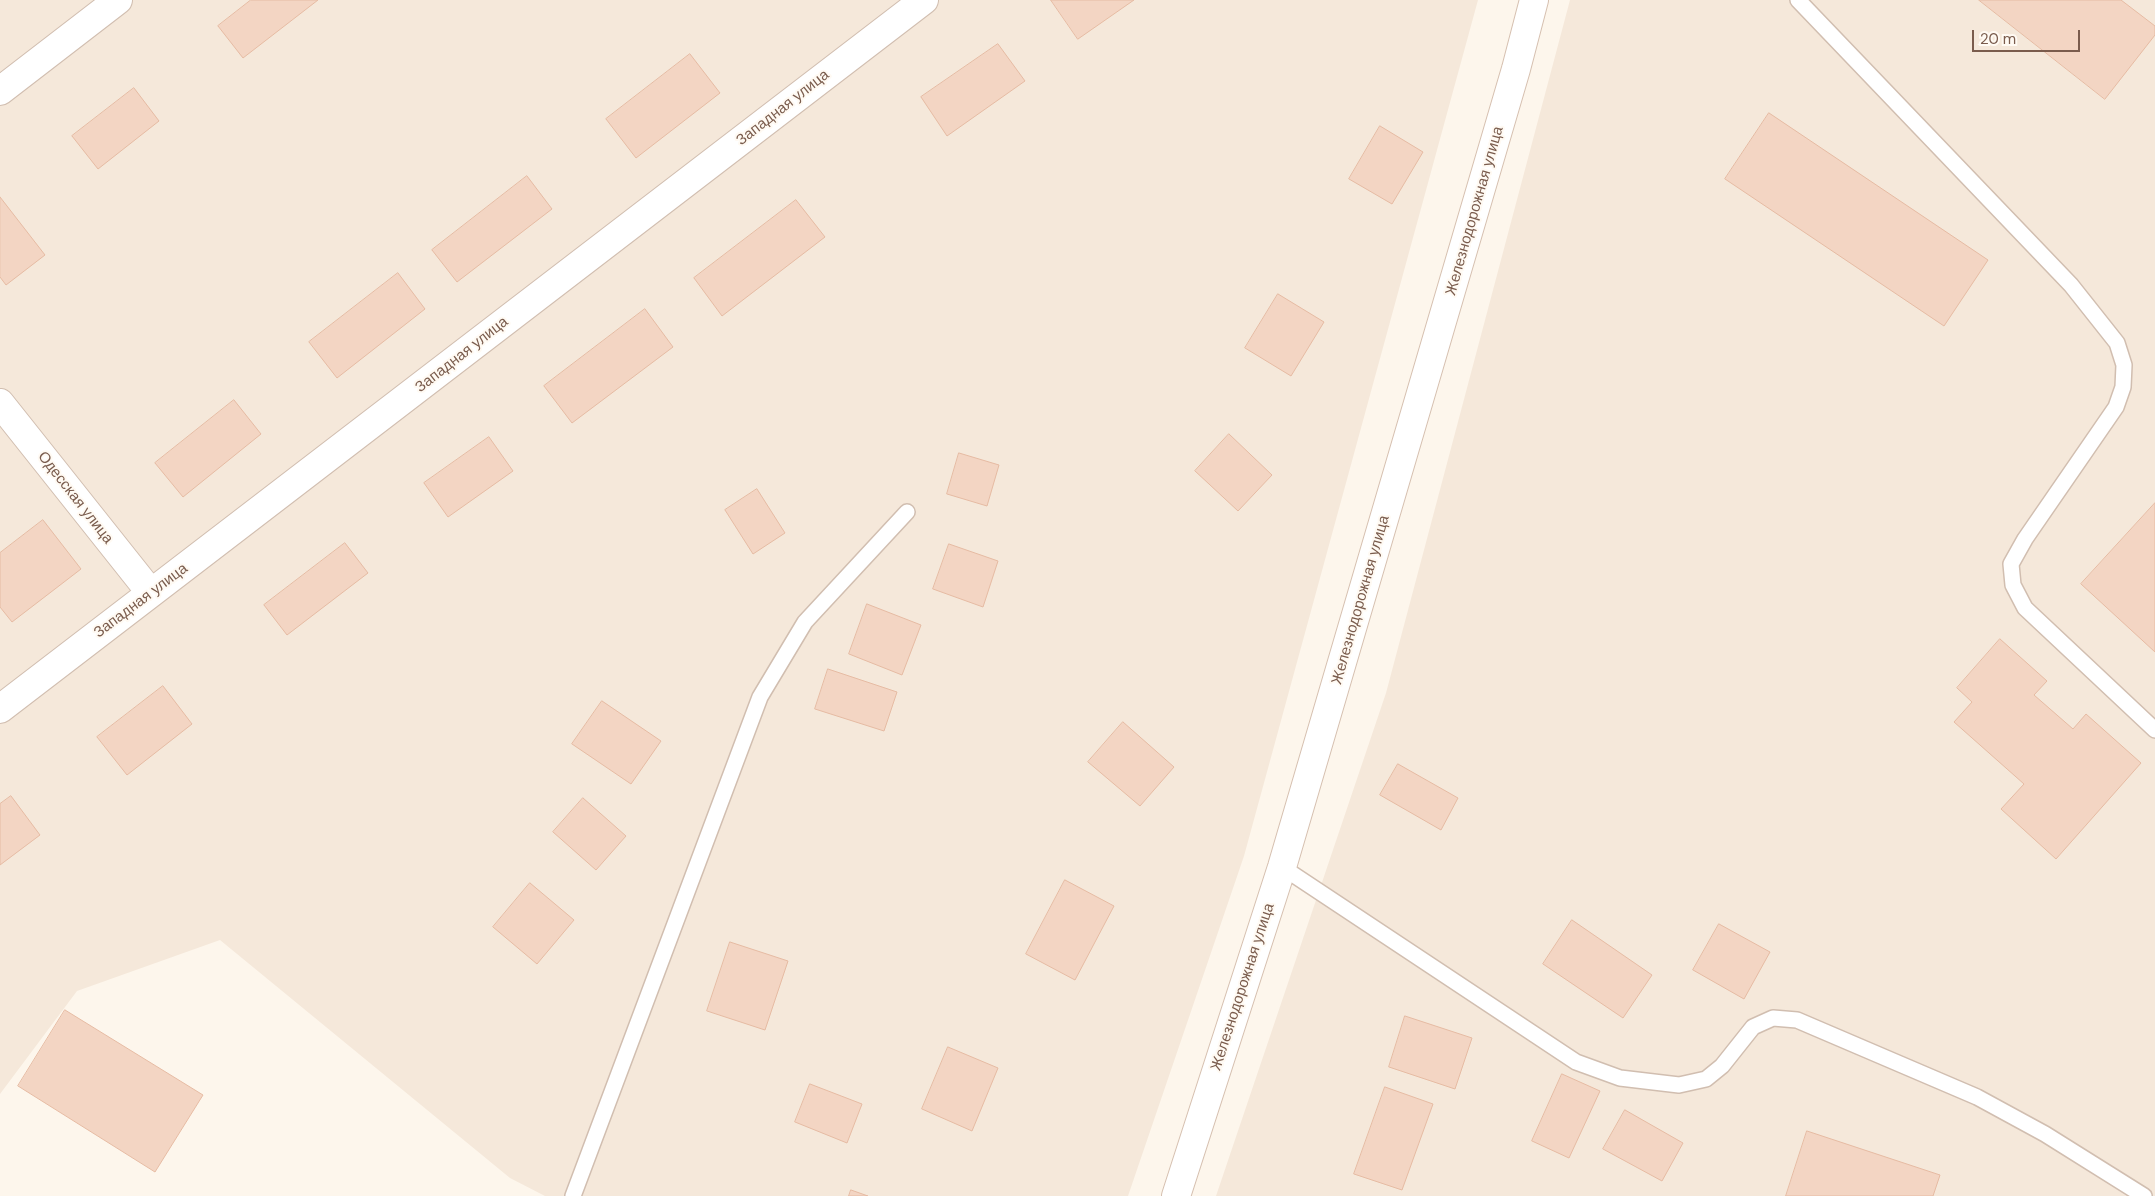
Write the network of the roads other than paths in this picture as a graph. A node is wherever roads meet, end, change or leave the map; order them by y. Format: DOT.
graph roads {
  1 [pos="118,0"];
  2 [pos="924,0"];
  3 [pos="1534,0"];
  4 [pos="1798,0"];
  5 [pos="0,91"];
  6 [pos="0,402"];
  7 [pos="907,512"];
  8 [pos="151,594"];
  9 [pos="0,709"];
  10 [pos="2155,730"];
  11 [pos="1282,867"];
  12 [pos="573,1196"];
  13 [pos="1176,1196"];
  14 [pos="2144,1196"];
  1 -- 5 [label="street"];
  2 -- 8 [label="street, Западная улица"];
  3 -- 11 [label="street, Железнодорожная улица"];
  4 -- 10 [label="lane"];
  6 -- 8 [label="street, Одесская улица"];
  7 -- 12 [label="lane"];
  8 -- 9 [label="street, Западная улица"];
  11 -- 13 [label="street, Железнодорожная улица"];
  11 -- 14 [label="lane"];
}
